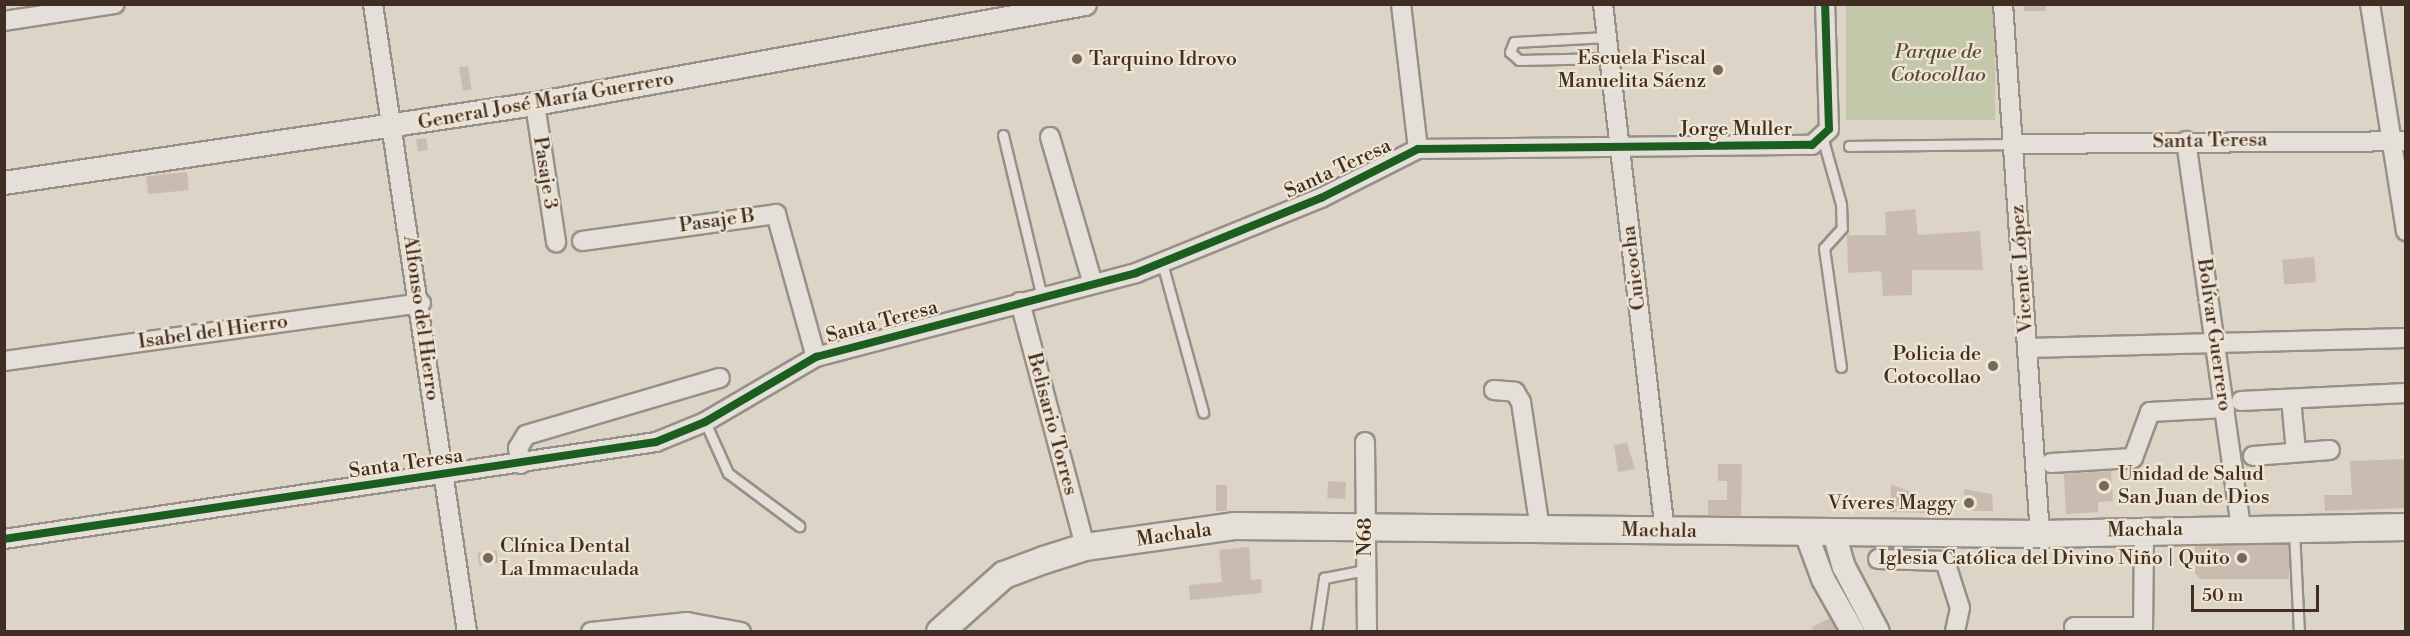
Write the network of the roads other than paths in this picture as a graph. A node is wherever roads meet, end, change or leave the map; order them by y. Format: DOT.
graph roads {
  1 [pos="115,4"];
  2 [pos="373,4"];
  3 [pos="1085,4"];
  4 [pos="1401,4"];
  5 [pos="1603,4"];
  6 [pos="1825,4"];
  7 [pos="2003,4"];
  8 [pos="2370,4"];
  9 [pos="4,21"];
  10 [pos="1607,37"];
  11 [pos="1610,58"];
  12 [pos="535,104"];
  13 [pos="393,127"];
  14 [pos="1004,135"];
  15 [pos="1050,137"];
  16 [pos="1823,140"];
  17 [pos="2399,140"];
  18 [pos="2186,141"];
  19 [pos="2014,144"];
  20 [pos="1620,145"];
  21 [pos="1849,146"];
  22 [pos="1418,149"];
  23 [pos="4,183"];
  24 [pos="2406,231"];
  25 [pos="582,241"];
  26 [pos="556,242"];
  27 [pos="1162,263"];
  28 [pos="1093,284"];
  29 [pos="1042,297"];
  30 [pos="1020,302"];
  31 [pos="421,303"];
  32 [pos="2406,338"];
  33 [pos="2215,341"];
  34 [pos="2028,348"];
  35 [pos="816,357"];
  36 [pos="4,361"];
  37 [pos="1842,367"];
  38 [pos="720,378"];
  39 [pos="1494,390"];
  40 [pos="2406,393"];
  41 [pos="2291,399"];
  42 [pos="2233,404"];
  43 [pos="1203,412"];
  44 [pos="705,422"];
  45 [pos="1365,442"];
  46 [pos="2330,450"];
  47 [pos="2295,452"];
  48 [pos="2253,456"];
  49 [pos="2051,463"];
  50 [pos="521,464"];
  51 [pos="442,476"];
  52 [pos="1364,525"];
  53 [pos="799,526"];
  54 [pos="2406,528"];
  55 [pos="1540,529"];
  56 [pos="2241,529"];
  57 [pos="2294,529"];
  58 [pos="2144,530"];
  59 [pos="1665,532"];
  60 [pos="1806,533"];
  61 [pos="1834,533"];
  62 [pos="2040,534"];
  63 [pos="4,539"];
  64 [pos="1085,547"];
  65 [pos="1878,559"];
  66 [pos="1365,570"];
  67 [pos="2074,627"];
  68 [pos="2143,629"];
  69 [pos="467,632"];
  70 [pos="591,632"];
  71 [pos="741,632"];
  72 [pos="940,632"];
  73 [pos="1316,632"];
  74 [pos="1367,632"];
  75 [pos="1853,632"];
  76 [pos="1878,632"];
  77 [pos="1954,632"];
  78 [pos="2299,632"];
  1 -- 9 [label="street"];
  2 -- 13 [label="street, Alfonso del Hierro"];
  3 -- 12 [label="street, General José María Guerrero"];
  4 -- 22 [label="street"];
  5 -- 10 [label="street, Cuicocha"];
  6 -- 16 [label="street"];
  7 -- 19 [label="street, Vicente López"];
  8 -- 17 [label="street"];
  10 -- 11 [label="street, Cuicocha"];
  10 -- 11 [label="lane"];
  11 -- 20 [label="street, Cuicocha"];
  12 -- 13 [label="street, General José María Guerrero"];
  12 -- 26 [label="street, Pasaje 3"];
  13 -- 23 [label="street, General José María Guerrero"];
  13 -- 31 [label="street, Alfonso del Hierro"];
  14 -- 29 [label="lane"];
  15 -- 28 [label="street"];
  16 -- 20 [label="street, Jorge Muller"];
  16 -- 37 [label="lane"];
  17 -- 18 [label="street, Santa Teresa"];
  17 -- 24 [label="street"];
  18 -- 19 [label="street, Santa Teresa"];
  18 -- 33 [label="street, Bolívar Guerrero"];
  19 -- 21 [label="lane"];
  19 -- 34 [label="street, Vicente López"];
  20 -- 22 [label="street, Santa Teresa"];
  20 -- 59 [label="street, Cuicocha"];
  22 -- 27 [label="street, Santa Teresa"];
  25 -- 35 [label="street, Pasaje B"];
  27 -- 28 [label="street, Santa Teresa"];
  27 -- 43 [label="lane"];
  28 -- 29 [label="street, Santa Teresa"];
  29 -- 30 [label="street, Santa Teresa"];
  30 -- 35 [label="street, Santa Teresa"];
  30 -- 64 [label="street, Belisario Torres"];
  31 -- 36 [label="street, Isabel del Hierro"];
  31 -- 51 [label="street, Alfonso del Hierro"];
  32 -- 33 [label="street"];
  33 -- 34 [label="street"];
  33 -- 42 [label="street, Bolívar Guerrero"];
  34 -- 62 [label="street, Vicente López"];
  35 -- 44 [label="street, Santa Teresa"];
  38 -- 50 [label="street"];
  39 -- 55 [label="street"];
  40 -- 41 [label="street"];
  41 -- 42 [label="street"];
  41 -- 47 [label="street"];
  42 -- 49 [label="street"];
  42 -- 56 [label="street, Bolívar Guerrero"];
  44 -- 50 [label="street, Santa Teresa"];
  44 -- 53 [label="lane"];
  45 -- 52 [label="street, N68"];
  46 -- 47 [label="street"];
  47 -- 48 [label="street"];
  50 -- 51 [label="street, Santa Teresa"];
  51 -- 63 [label="street, Santa Teresa"];
  51 -- 69 [label="street, Alfonso del Hierro"];
  52 -- 55 [label="main road, Machala"];
  52 -- 64 [label="main road, Machala"];
  52 -- 66 [label="street, N68"];
  54 -- 57 [label="main road, Machala"];
  55 -- 59 [label="main road, Machala"];
  56 -- 57 [label="main road, Machala"];
  56 -- 58 [label="main road, Machala"];
  57 -- 78 [label="lane"];
  58 -- 62 [label="main road, Machala"];
  58 -- 68 [label="street"];
  59 -- 60 [label="main road, Machala"];
  60 -- 61 [label="main road, Machala"];
  60 -- 75 [label="street"];
  61 -- 62 [label="main road, Machala"];
  61 -- 76 [label="street"];
  64 -- 72 [label="main road, Machala"];
  65 -- 77 [label="street"];
  66 -- 73 [label="lane"];
  66 -- 74 [label="street, N68"];
  67 -- 68 [label="street"];
  70 -- 71 [label="street"];
}
